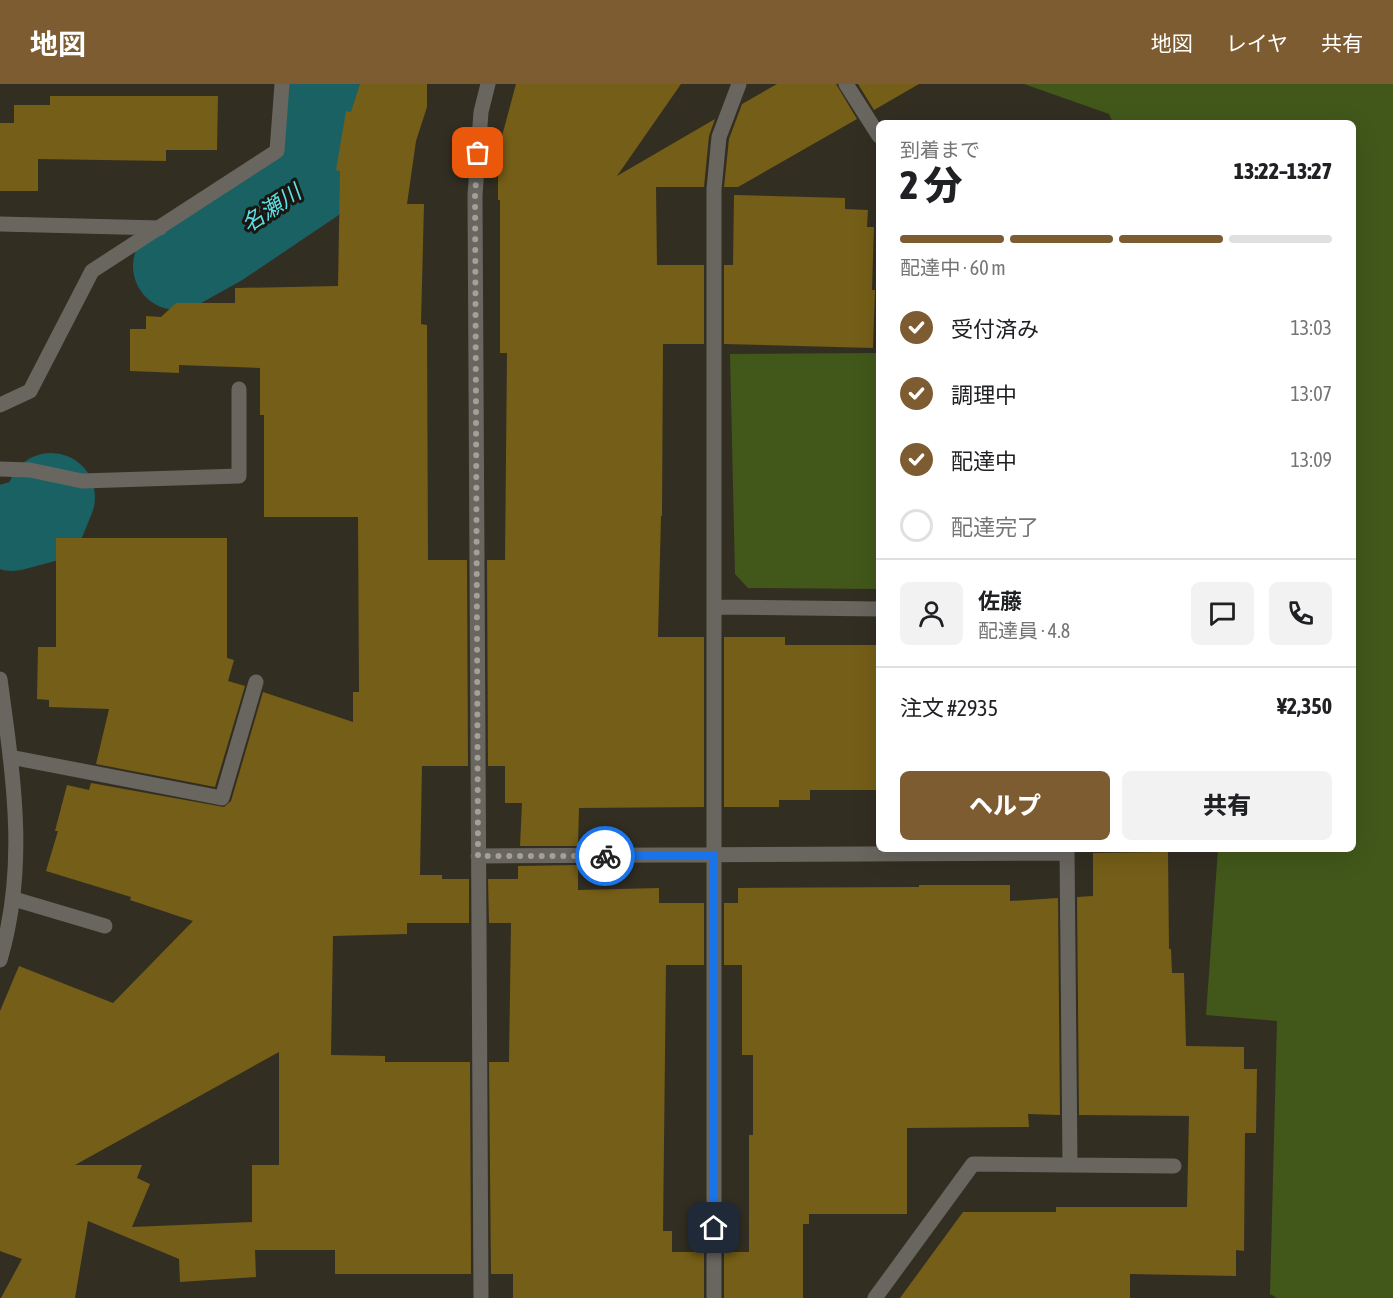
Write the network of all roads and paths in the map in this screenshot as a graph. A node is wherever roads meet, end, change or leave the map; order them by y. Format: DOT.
graph roads {
  1 [pos="282,84"];
  2 [pos="488,84"];
  3 [pos="739,84"];
  4 [pos="846,84"];
  5 [pos="876,131"];
  6 [pos="0,224"];
  7 [pos="160,228"];
  8 [pos="239,389"];
  9 [pos="0,405"];
  10 [pos="0,469"];
  11 [pos="714,607"];
  12 [pos="876,609"];
  13 [pos="0,679"];
  14 [pos="256,682"];
  15 [pos="10,757"];
  16 [pos="979,852"];
  17 [pos="1067,852"];
  18 [pos="714,855"];
  19 [pos="478,856"];
  20 [pos="14,899"];
  21 [pos="105,926"];
  22 [pos="0,960"];
  23 [pos="1070,1165"];
  24 [pos="1174,1166"];
  25 [pos="481,1298"];
  26 [pos="714,1298"];
  27 [pos="875,1298"];
  1 -- 7 [label="street"];
  2 -- 19 [label="street"];
  3 -- 11 [label="street"];
  4 -- 5 [label="street"];
  6 -- 7 [label="street"];
  7 -- 9 [label="street"];
  8 -- 10 [label="street"];
  11 -- 12 [label="street"];
  11 -- 18 [label="street"];
  13 -- 15 [label="street"];
  14 -- 15 [label="street"];
  15 -- 20 [label="street"];
  16 -- 18 [label="street"];
  17 -- 23 [label="street"];
  18 -- 19 [label="street"];
  18 -- 26 [label="street"];
  19 -- 25 [label="street"];
  20 -- 21 [label="street"];
  20 -- 22 [label="street"];
  23 -- 24 [label="street"];
  23 -- 27 [label="street"];
}
